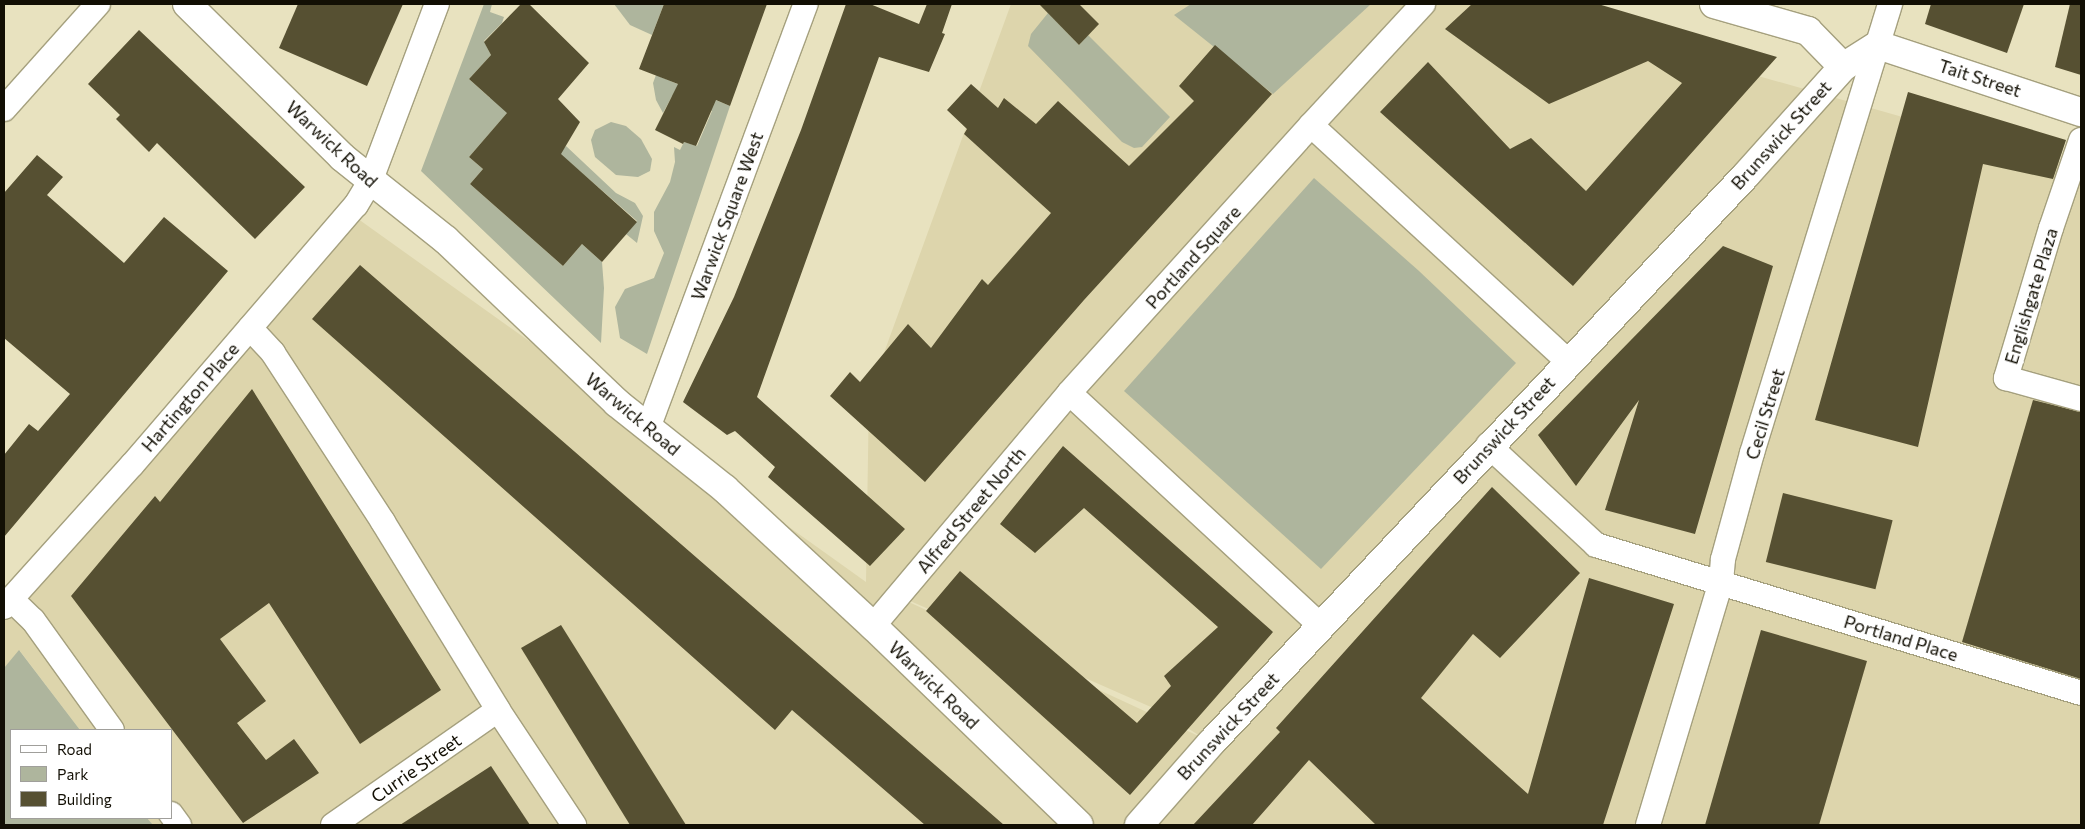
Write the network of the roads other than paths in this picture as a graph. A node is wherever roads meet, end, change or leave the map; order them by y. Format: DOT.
graph roads {
  1 [pos="98,4"];
  2 [pos="186,4"];
  3 [pos="437,4"];
  4 [pos="806,4"];
  5 [pos="1423,4"];
  6 [pos="1714,4"];
  7 [pos="1890,4"];
  8 [pos="1878,45"];
  9 [pos="1843,67"];
  10 [pos="4,109"];
  11 [pos="2081,112"];
  12 [pos="1312,125"];
  13 [pos="2081,140"];
  14 [pos="370,182"];
  15 [pos="250,328"];
  16 [pos="1568,361"];
  17 [pos="1070,393"];
  18 [pos="2081,399"];
  19 [pos="648,428"];
  20 [pos="1488,445"];
  21 [pos="1721,582"];
  22 [pos="8,603"];
  23 [pos="873,626"];
  24 [pos="1320,626"];
  25 [pos="2081,693"];
  26 [pos="498,710"];
  27 [pos="111,729"];
  28 [pos="333,825"];
  29 [pos="574,825"];
  30 [pos="1079,825"];
  31 [pos="1139,825"];
  32 [pos="1648,825"];
  1 -- 10 [label="street"];
  2 -- 14 [label="street, Warwick Road"];
  3 -- 14 [label="street, Hartington Place"];
  4 -- 19 [label="street, Warwick Square West"];
  5 -- 12 [label="street, Portland Square"];
  6 -- 9 [label="street"];
  7 -- 8 [label="street, Cecil Street"];
  8 -- 9 [label="street, Brunswick Street"];
  8 -- 11 [label="street, Tait Street"];
  8 -- 21 [label="street, Cecil Street"];
  9 -- 16 [label="street, Brunswick Street"];
  12 -- 16 [label="street"];
  12 -- 17 [label="street, Portland Square"];
  13 -- 18 [label="street, Englishgate Plaza"];
  14 -- 15 [label="street, Hartington Place"];
  14 -- 19 [label="street, Warwick Road"];
  15 -- 22 [label="street, Hartington Place"];
  15 -- 26 [label="street"];
  16 -- 20 [label="street, Brunswick Street"];
  17 -- 23 [label="street, Alfred Street North"];
  17 -- 24 [label="street"];
  19 -- 23 [label="street, Warwick Road"];
  20 -- 21 [label="street, Portland Place"];
  20 -- 24 [label="street, Brunswick Street"];
  21 -- 25 [label="street, Portland Place"];
  21 -- 32 [label="street, Cecil Street"];
  22 -- 27 [label="street"];
  23 -- 30 [label="street, Warwick Road"];
  24 -- 31 [label="street, Brunswick Street"];
  26 -- 28 [label="street, Currie Street"];
  26 -- 29 [label="street"];
}
